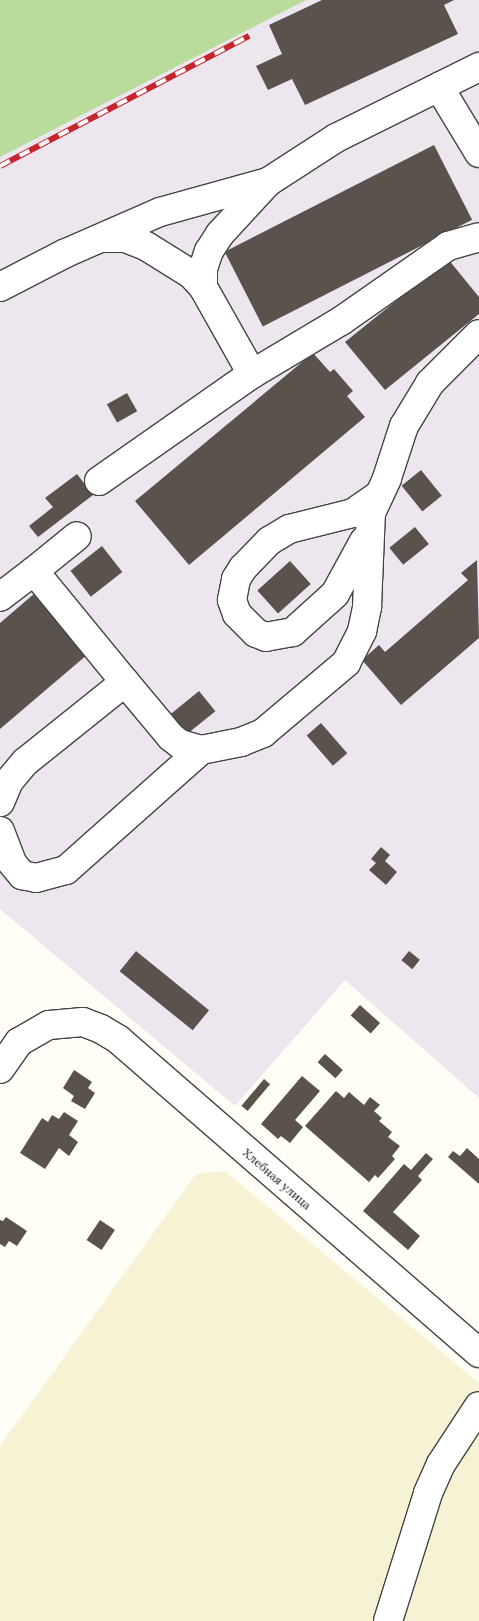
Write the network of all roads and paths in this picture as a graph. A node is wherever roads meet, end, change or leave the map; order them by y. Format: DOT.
graph roads {
  1 [pos="479,67"];
  2 [pos="439,87"];
  3 [pos="479,153"];
  4 [pos="268,182"];
  5 [pos="479,237"];
  6 [pos="101,238"];
  7 [pos="0,287"];
  8 [pos="203,287"];
  9 [pos="479,334"];
  10 [pos="479,347"];
  11 [pos="479,356"];
  12 [pos="252,374"];
  13 [pos="99,481"];
  14 [pos="379,495"];
  15 [pos="368,530"];
  16 [pos="77,536"];
  17 [pos="34,571"];
  18 [pos="0,598"];
  19 [pos="125,682"];
  20 [pos="201,750"];
  21 [pos="0,802"];
  22 [pos="0,831"];
  23 [pos="0,1069"];
  24 [pos="479,1353"];
  25 [pos="479,1406"];
  26 [pos="388,1621"];
  1 -- 2 [label="street"];
  2 -- 3 [label="street"];
  2 -- 4 [label="street"];
  4 -- 6 [label="street"];
  4 -- 8 [label="street"];
  5 -- 12 [label="street"];
  6 -- 7 [label="street"];
  6 -- 8 [label="street"];
  8 -- 12 [label="street"];
  9 -- 14 [label="street"];
  10 -- 11 [label="street"];
  12 -- 13 [label="street"];
  14 -- 15 [label="street"];
  14 -- 15 [label="street"];
  15 -- 20 [label="street"];
  16 -- 17 [label="street"];
  17 -- 18 [label="street"];
  17 -- 19 [label="street"];
  19 -- 20 [label="street"];
  19 -- 21 [label="street"];
  20 -- 22 [label="street"];
  23 -- 24 [label="street, Хлебная улица"];
  25 -- 26 [label="street"];
}
